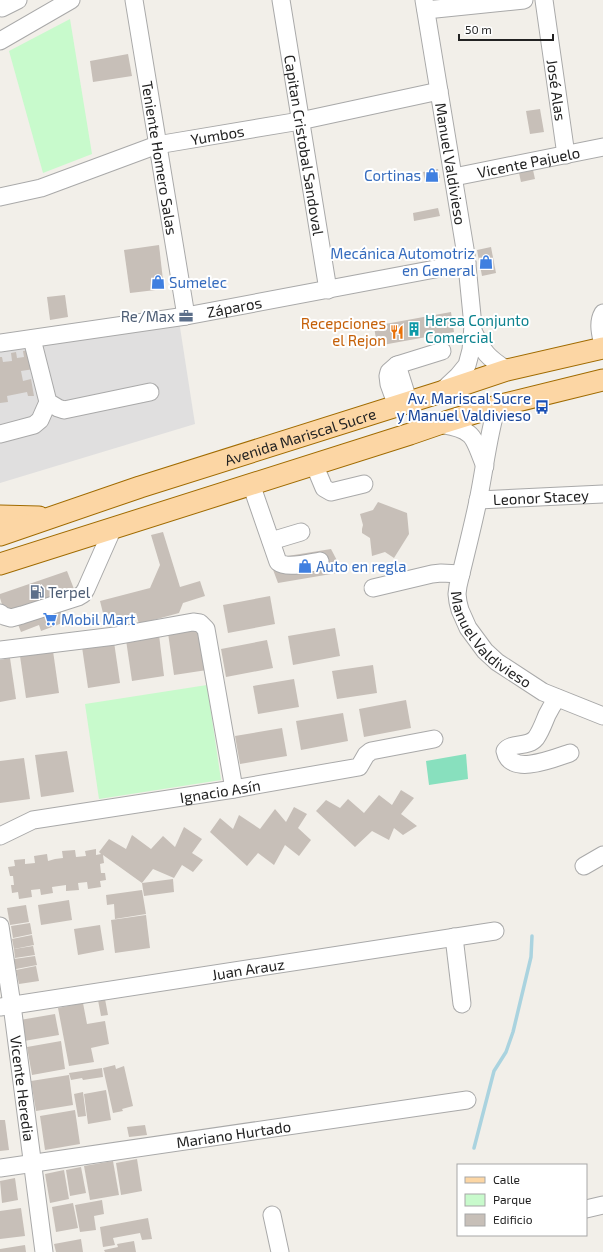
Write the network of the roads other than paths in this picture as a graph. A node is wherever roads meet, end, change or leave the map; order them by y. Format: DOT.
graph roads {
  1 [pos="18,0"];
  2 [pos="71,0"];
  3 [pos="134,0"];
  4 [pos="281,0"];
  5 [pos="524,0"];
  6 [pos="544,0"];
  7 [pos="425,5"];
  8 [pos="2,8"];
  9 [pos="0,41"];
  10 [pos="439,91"];
  11 [pos="300,121"];
  12 [pos="158,145"];
  13 [pos="603,148"];
  14 [pos="566,156"];
  15 [pos="454,177"];
  16 [pos="0,197"];
  17 [pos="467,263"];
  18 [pos="328,290"];
  19 [pos="603,313"];
  20 [pos="186,316"];
  21 [pos="473,329"];
  22 [pos="32,339"];
  23 [pos="0,343"];
  24 [pos="603,347"];
  25 [pos="442,351"];
  26 [pos="507,370"];
  27 [pos="603,380"];
  28 [pos="150,392"];
  29 [pos="441,392"];
  30 [pos="48,402"];
  31 [pos="403,404"];
  32 [pos="497,406"];
  33 [pos="439,424"];
  34 [pos="0,434"];
  35 [pos="314,464"];
  36 [pos="485,466"];
  37 [pos="250,484"];
  38 [pos="364,484"];
  39 [pos="603,494"];
  40 [pos="478,500"];
  41 [pos="0,516"];
  42 [pos="49,518"];
  43 [pos="113,528"];
  44 [pos="301,532"];
  45 [pos="0,535"];
  46 [pos="271,541"];
  47 [pos="320,561"];
  48 [pos="0,564"];
  49 [pos="461,574"];
  50 [pos="373,588"];
  51 [pos="0,614"];
  52 [pos="0,650"];
  53 [pos="557,698"];
  54 [pos="603,716"];
  55 [pos="434,738"];
  56 [pos="570,753"];
  57 [pos="234,789"];
  58 [pos="0,836"];
  59 [pos="603,855"];
  60 [pos="584,866"];
  61 [pos="0,926"];
  62 [pos="496,930"];
  63 [pos="454,937"];
  64 [pos="462,1004"];
  65 [pos="6,1006"];
  66 [pos="467,1100"];
  67 [pos="32,1162"];
  68 [pos="0,1168"];
  69 [pos="603,1205"];
  70 [pos="587,1209"];
  71 [pos="272,1215"];
  72 [pos="44,1252"];
  73 [pos="280,1252"];
  1 -- 8 [label="street"];
  2 -- 9 [label="street"];
  3 -- 12 [label="street, Teniente Homero Salas"];
  4 -- 11 [label="street, Capitan Cristobal Sandoval"];
  5 -- 7 [label="street"];
  6 -- 14 [label="street, José Alas"];
  7 -- 10 [label="street, Manuel Valdivieso"];
  10 -- 11 [label="street, Yumbos"];
  10 -- 15 [label="street, Manuel Valdivieso"];
  11 -- 12 [label="street, Yumbos"];
  11 -- 18 [label="street, Capitan Cristobal Sandoval"];
  12 -- 16 [label="street, Yumbos"];
  12 -- 20 [label="street, Teniente Homero Salas"];
  13 -- 14 [label="street, Vicente Pajuelo"];
  14 -- 15 [label="street, Vicente Pajuelo"];
  15 -- 17 [label="street, Manuel Valdivieso"];
  17 -- 18 [label="street, Záparos"];
  17 -- 21 [label="street, Manuel Valdivieso"];
  18 -- 20 [label="street, Záparos"];
  19 -- 24 [label="street"];
  20 -- 22 [label="street, Záparos"];
  21 -- 26 [label="street, Manuel Valdivieso"];
  21 -- 29 [label="street, Manuel Valdivieso"];
  22 -- 23 [label="street, Záparos"];
  22 -- 30 [label="street"];
  24 -- 26 [label="main road, Avenida Mariscal Sucre"];
  25 -- 31 [label="street"];
  26 -- 29 [label="main road, Avenida Mariscal Sucre"];
  27 -- 32 [label="main road, Avenida Mariscal Sucre"];
  28 -- 30 [label="street"];
  29 -- 31 [label="main road, Avenida Mariscal Sucre"];
  30 -- 34 [label="street"];
  31 -- 42 [label="main road, Avenida Mariscal Sucre"];
  32 -- 33 [label="main road, Avenida Mariscal Sucre"];
  32 -- 36 [label="street, Manuel Valdivieso"];
  33 -- 35 [label="main road, Avenida Mariscal Sucre"];
  33 -- 36 [label="street"];
  35 -- 37 [label="main road, Avenida Mariscal Sucre"];
  35 -- 38 [label="street"];
  36 -- 40 [label="street, Manuel Valdivieso"];
  37 -- 43 [label="main road, Avenida Mariscal Sucre"];
  37 -- 46 [label="street"];
  39 -- 40 [label="street, Leonor Stacey"];
  40 -- 49 [label="street, Manuel Valdivieso"];
  41 -- 42 [label="main road"];
  42 -- 45 [label="main road, Avenida Mariscal Sucre"];
  43 -- 48 [label="main road, Avenida Mariscal Sucre"];
  43 -- 51 [label="street"];
  44 -- 46 [label="street"];
  46 -- 47 [label="street"];
  49 -- 50 [label="street"];
  49 -- 53 [label="street, Manuel Valdivieso"];
  52 -- 57 [label="street"];
  53 -- 54 [label="street, Manuel Valdivieso"];
  53 -- 56 [label="street"];
  55 -- 57 [label="street, Ignacio Asín"];
  57 -- 58 [label="street, Ignacio Asín"];
  59 -- 60 [label="street"];
  61 -- 65 [label="street, Vicente Heredia"];
  62 -- 63 [label="street, Juan Arauz"];
  63 -- 64 [label="street"];
  63 -- 65 [label="street, Juan Arauz"];
  65 -- 67 [label="street, Vicente Heredia"];
  66 -- 67 [label="street, Mariano Hurtado"];
  67 -- 68 [label="street, Mariano Hurtado"];
  67 -- 72 [label="street, Vicente Heredia"];
  69 -- 70 [label="street"];
  71 -- 73 [label="street"];
}
